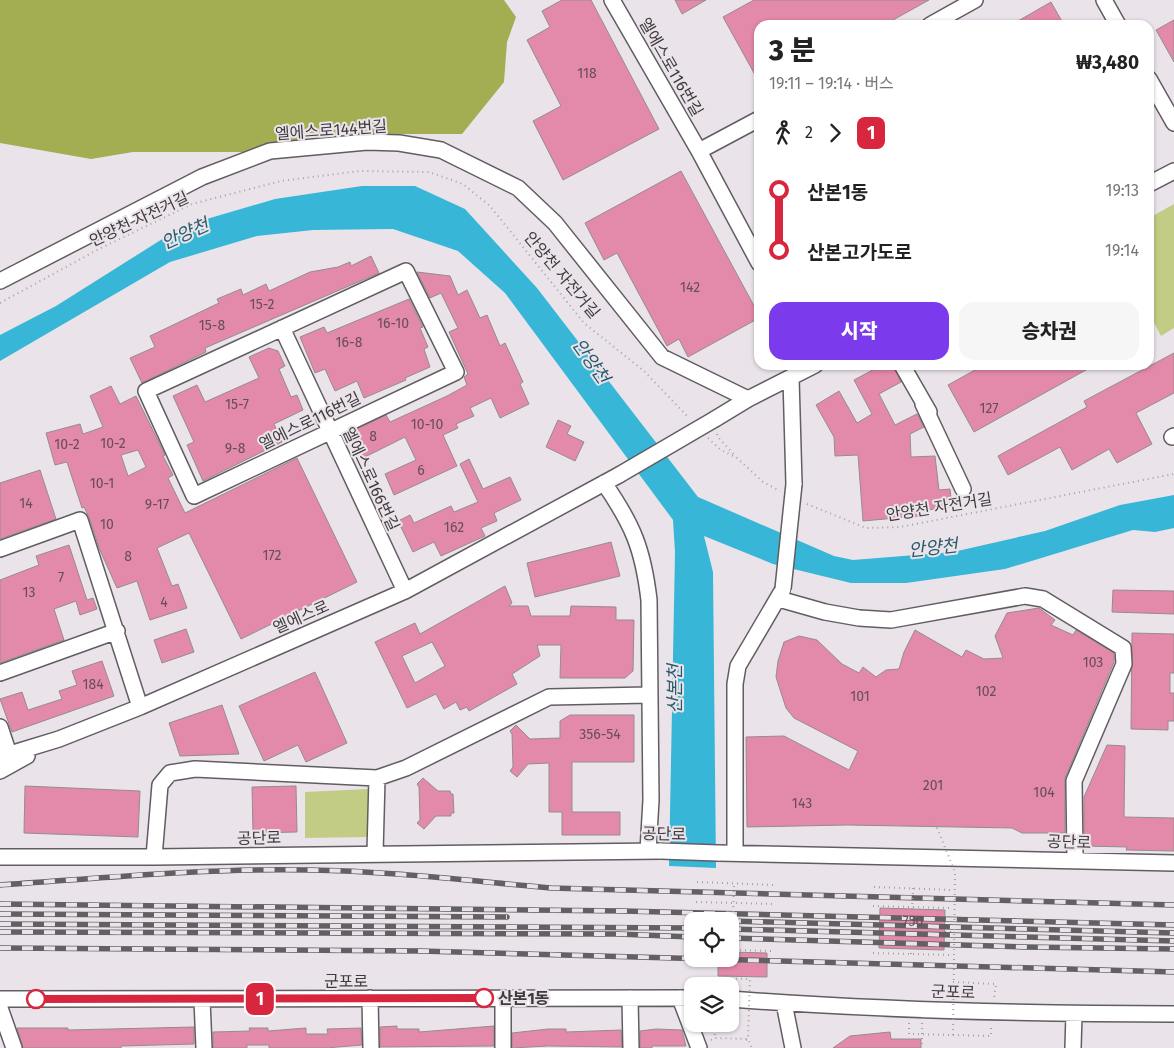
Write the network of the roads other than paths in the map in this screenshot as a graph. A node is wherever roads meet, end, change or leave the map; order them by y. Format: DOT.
graph roads {
  1 [pos="612,0"];
  2 [pos="975,0"];
  3 [pos="1104,0"];
  4 [pos="939,20"];
  5 [pos="1115,20"];
  6 [pos="1154,88"];
  7 [pos="754,122"];
  8 [pos="1174,124"];
  9 [pos="700,151"];
  10 [pos="1174,171"];
  11 [pos="1154,181"];
  12 [pos="754,254"];
  13 [pos="0,281"];
  14 [pos="282,328"];
  15 [pos="805,370"];
  16 [pos="905,370"];
  17 [pos="791,378"];
  18 [pos="748,399"];
  19 [pos="923,404"];
  20 [pos="329,432"];
  21 [pos="945,435"];
  22 [pos="604,483"];
  23 [pos="963,488"];
  24 [pos="0,549"];
  25 [pos="405,591"];
  26 [pos="781,594"];
  27 [pos="118,631"];
  28 [pos="0,673"];
  29 [pos="649,695"];
  30 [pos="140,707"];
  31 [pos="0,727"];
  32 [pos="58,739"];
  33 [pos="5,756"];
  34 [pos="0,771"];
  35 [pos="377,778"];
  36 [pos="655,851"];
  37 [pos="376,853"];
  38 [pos="735,853"];
  39 [pos="0,857"];
  40 [pos="154,857"];
  41 [pos="1074,859"];
  42 [pos="1174,863"];
  43 [pos="370,998"];
  44 [pos="503,998"];
  45 [pos="630,998"];
  46 [pos="681,998"];
  47 [pos="0,999"];
  48 [pos="202,999"];
  49 [pos="739,1000"];
  50 [pos="784,1003"];
  51 [pos="0,1008"];
  52 [pos="1074,1014"];
  53 [pos="1174,1014"];
  54 [pos="699,1047"];
  55 [pos="14,1048"];
  56 [pos="204,1048"];
  57 [pos="371,1048"];
  58 [pos="503,1048"];
  59 [pos="631,1048"];
  60 [pos="793,1048"];
  61 [pos="1073,1048"];
  1 -- 9 [label="street, 엘에스로116번길"];
  2 -- 4 [label="street"];
  3 -- 5 [label="street"];
  6 -- 8 [label="street"];
  7 -- 9 [label="street"];
  9 -- 12 [label="street, 엘에스로116번길"];
  10 -- 11 [label="street"];
  13 -- 18 [label="street, 엘에스로144번길"];
  14 -- 20 [label="street, 엘에스로166번길"];
  14 -- 20 [label="street, 엘에스로116번길"];
  14 -- 20 [label="street, 엘에스로116번길"];
  15 -- 17 [label="street"];
  16 -- 19 [label="street"];
  17 -- 18 [label="street"];
  17 -- 26 [label="street, bridge"];
  18 -- 22 [label="street, 엘에스로, bridge"];
  19 -- 21 [label="street"];
  19 -- 23 [label="street"];
  20 -- 25 [label="street, 엘에스로166번길"];
  22 -- 25 [label="street, 엘에스로"];
  22 -- 29 [label="street"];
  24 -- 27 [label="street"];
  25 -- 30 [label="street, 엘에스로"];
  26 -- 38 [label="street"];
  26 -- 41 [label="street"];
  27 -- 28 [label="street"];
  27 -- 30 [label="street"];
  29 -- 35 [label="street"];
  29 -- 36 [label="street"];
  30 -- 32 [label="street, 엘에스로"];
  31 -- 33 [label="street"];
  32 -- 33 [label="street, 엘에스로"];
  32 -- 34 [label="street"];
  35 -- 37 [label="street"];
  35 -- 40 [label="street"];
  36 -- 37 [label="street, 공단로"];
  36 -- 38 [label="street, 공단로, bridge"];
  37 -- 40 [label="street, 공단로"];
  38 -- 41 [label="street, 공단로"];
  39 -- 40 [label="street, 공단로"];
  41 -- 42 [label="street, 공단로"];
  43 -- 44 [label="street, 군포로"];
  43 -- 48 [label="street, 군포로"];
  43 -- 57 [label="street"];
  44 -- 45 [label="street, 군포로"];
  44 -- 58 [label="street"];
  45 -- 46 [label="street, 군포로"];
  45 -- 59 [label="street"];
  46 -- 54 [label="street"];
  47 -- 48 [label="street, 군포로"];
  48 -- 56 [label="street"];
  49 -- 50 [label="street, 군포로"];
  50 -- 52 [label="street, 군포로"];
  50 -- 60 [label="street"];
  51 -- 55 [label="street"];
  52 -- 53 [label="street, 군포로"];
  52 -- 61 [label="street"];
}
